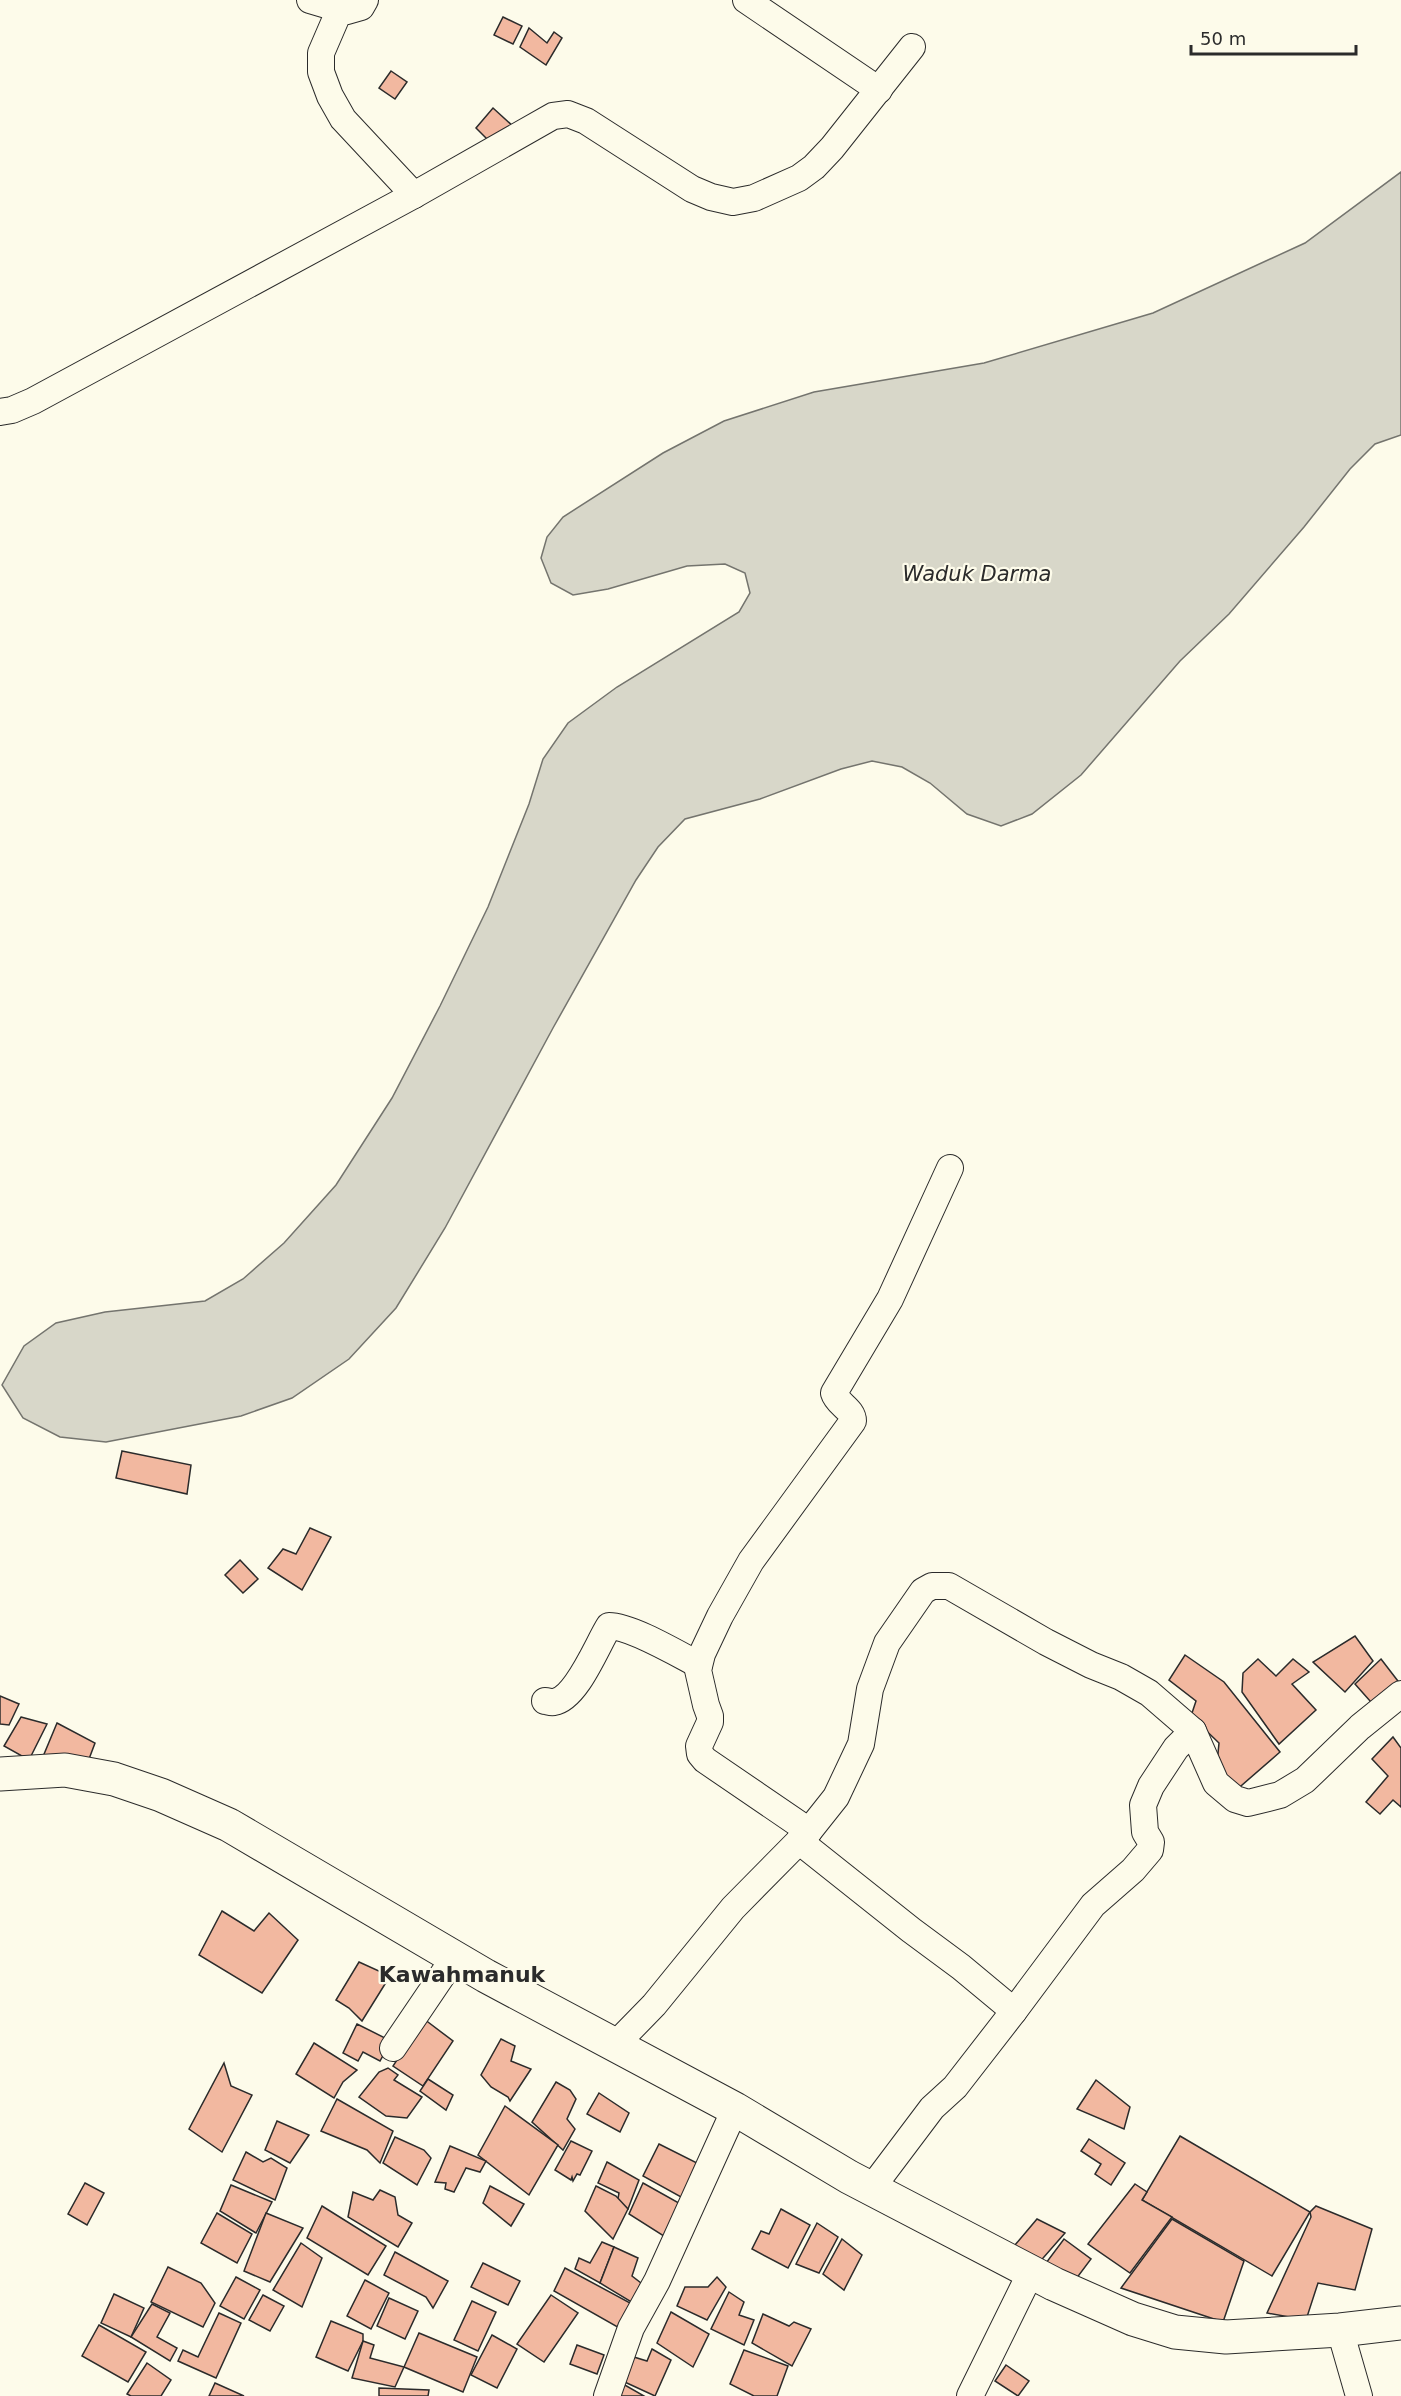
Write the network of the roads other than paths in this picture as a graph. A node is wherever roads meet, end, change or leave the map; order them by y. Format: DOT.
graph roads {
  1 [pos="310,0"];
  2 [pos="365,0"];
  3 [pos="746,0"];
  4 [pos="340,9"];
  5 [pos="912,47"];
  6 [pos="879,90"];
  7 [pos="414,195"];
  8 [pos="0,412"];
  9 [pos="950,1168"];
  10 [pos="699,1665"];
  11 [pos="1401,1694"];
  12 [pos="545,1701"];
  13 [pos="1193,1731"];
  14 [pos="0,1774"];
  15 [pos="804,1836"];
  16 [pos="454,1958"];
  17 [pos="1014,2011"];
  18 [pos="615,2045"];
  19 [pos="393,2048"];
  20 [pos="735,2109"];
  21 [pos="871,2189"];
  22 [pos="1031,2272"];
  23 [pos="1401,2323"];
  24 [pos="1340,2330"];
  25 [pos="607,2396"];
  26 [pos="970,2396"];
  27 [pos="1359,2396"];
  1 -- 4 [label="street"];
  2 -- 4 [label="street"];
  3 -- 6 [label="street"];
  4 -- 7 [label="street"];
  5 -- 6 [label="street"];
  6 -- 7 [label="street"];
  7 -- 8 [label="street"];
  9 -- 10 [label="street"];
  10 -- 12 [label="street"];
  10 -- 15 [label="street"];
  11 -- 13 [label="street"];
  13 -- 15 [label="street"];
  13 -- 17 [label="street"];
  14 -- 16 [label="highway"];
  15 -- 17 [label="street"];
  15 -- 18 [label="street"];
  16 -- 18 [label="highway"];
  16 -- 19 [label="street"];
  17 -- 21 [label="street"];
  18 -- 20 [label="highway"];
  20 -- 21 [label="highway"];
  20 -- 25 [label="street"];
  21 -- 22 [label="highway"];
  22 -- 24 [label="highway"];
  22 -- 26 [label="street"];
  23 -- 24 [label="highway"];
  24 -- 27 [label="street"];
}
